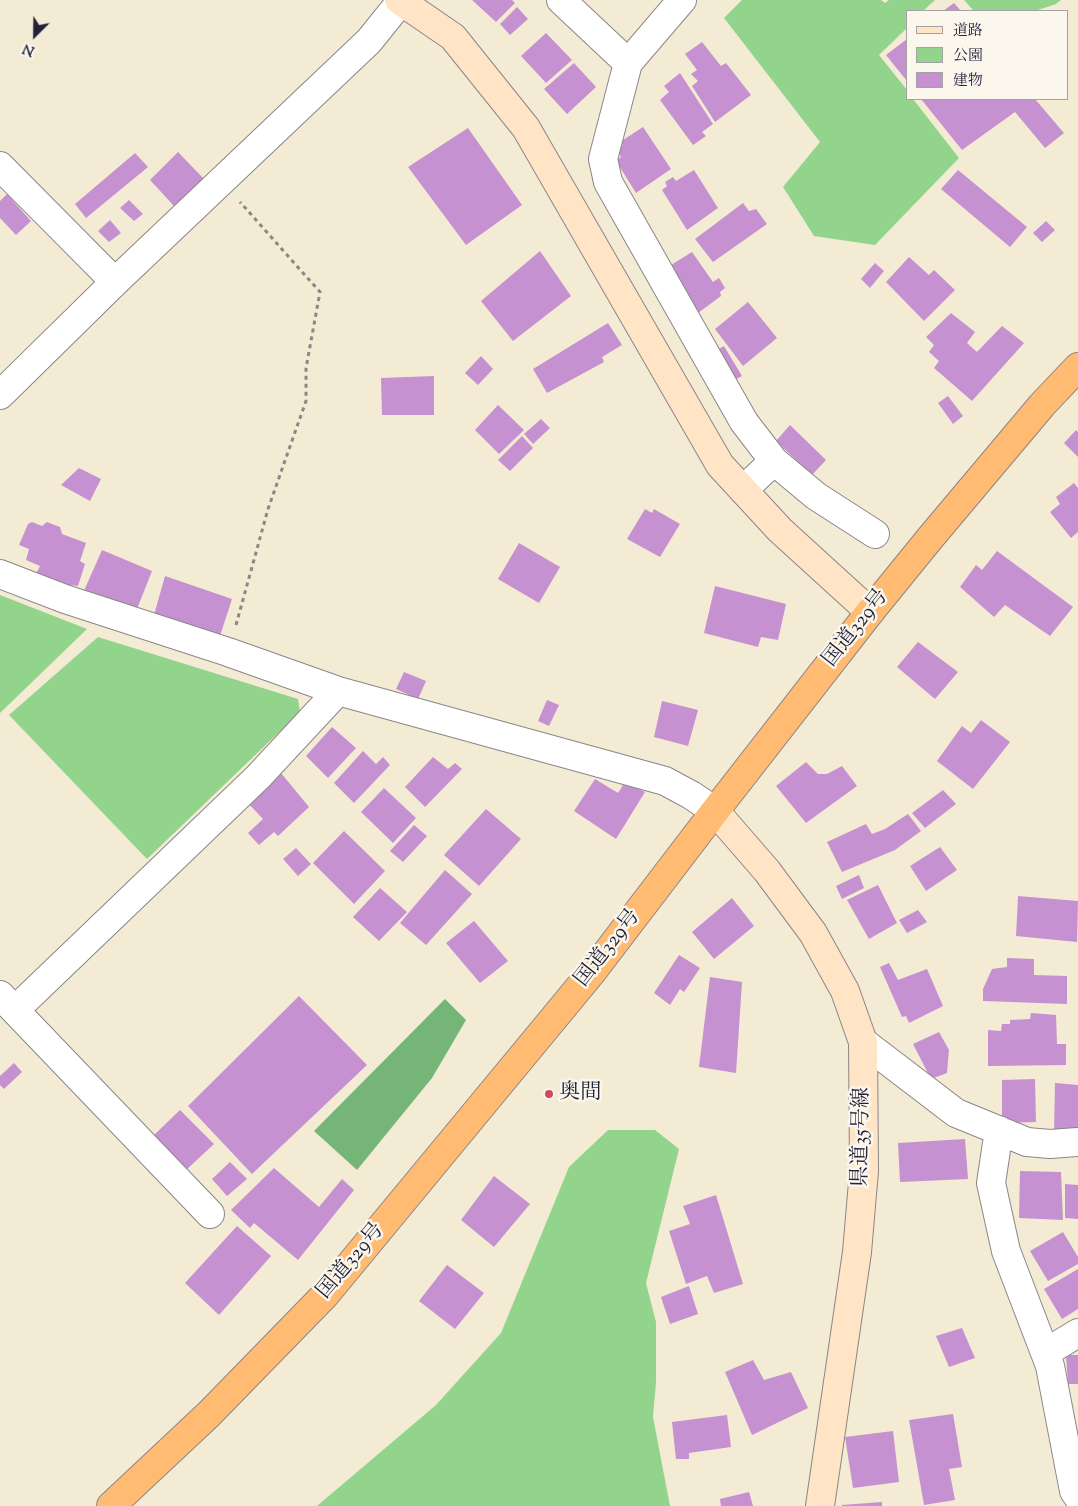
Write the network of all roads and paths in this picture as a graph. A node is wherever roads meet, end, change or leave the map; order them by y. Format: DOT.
graph roads {
  1 [pos="561,0"];
  2 [pos="682,0"];
  3 [pos="401,1"];
  4 [pos="628,63"];
  5 [pos="0,166"];
  6 [pos="221,181"];
  7 [pos="115,282"];
  8 [pos="1078,367"];
  9 [pos="0,394"];
  10 [pos="774,461"];
  11 [pos="743,490"];
  12 [pos="875,534"];
  13 [pos="0,574"];
  14 [pos="870,612"];
  15 [pos="228,652"];
  16 [pos="338,691"];
  17 [pos="715,811"];
  18 [pos="8,1002"];
  19 [pos="863,1042"];
  20 [pos="999,1130"];
  21 [pos="1078,1142"];
  22 [pos="210,1214"];
  23 [pos="1078,1333"];
  24 [pos="1045,1353"];
  25 [pos="1078,1497"];
  26 [pos="112,1506"];
  27 [pos="820,1506"];
  1 -- 4 [label="street"];
  2 -- 4 [label="street"];
  3 -- 6 [label="street"];
  3 -- 11 [label="street"];
  4 -- 10 [label="street"];
  5 -- 7 [label="street"];
  6 -- 7 [label="street"];
  6 -- 15 [label="path"];
  7 -- 9 [label="street"];
  8 -- 14 [label="highway, 国道329号"];
  10 -- 11 [label="street"];
  10 -- 12 [label="street"];
  11 -- 14 [label="street"];
  13 -- 15 [label="street"];
  14 -- 17 [label="highway, 国道329号"];
  15 -- 16 [label="street"];
  16 -- 17 [label="street"];
  16 -- 18 [label="street"];
  17 -- 19 [label="street, 県道35号線"];
  17 -- 26 [label="highway, 国道329号"];
  18 -- 22 [label="street"];
  19 -- 20 [label="street"];
  19 -- 27 [label="street, 県道35号線"];
  20 -- 21 [label="street"];
  20 -- 24 [label="street"];
  23 -- 24 [label="street"];
  24 -- 25 [label="street"];
}
